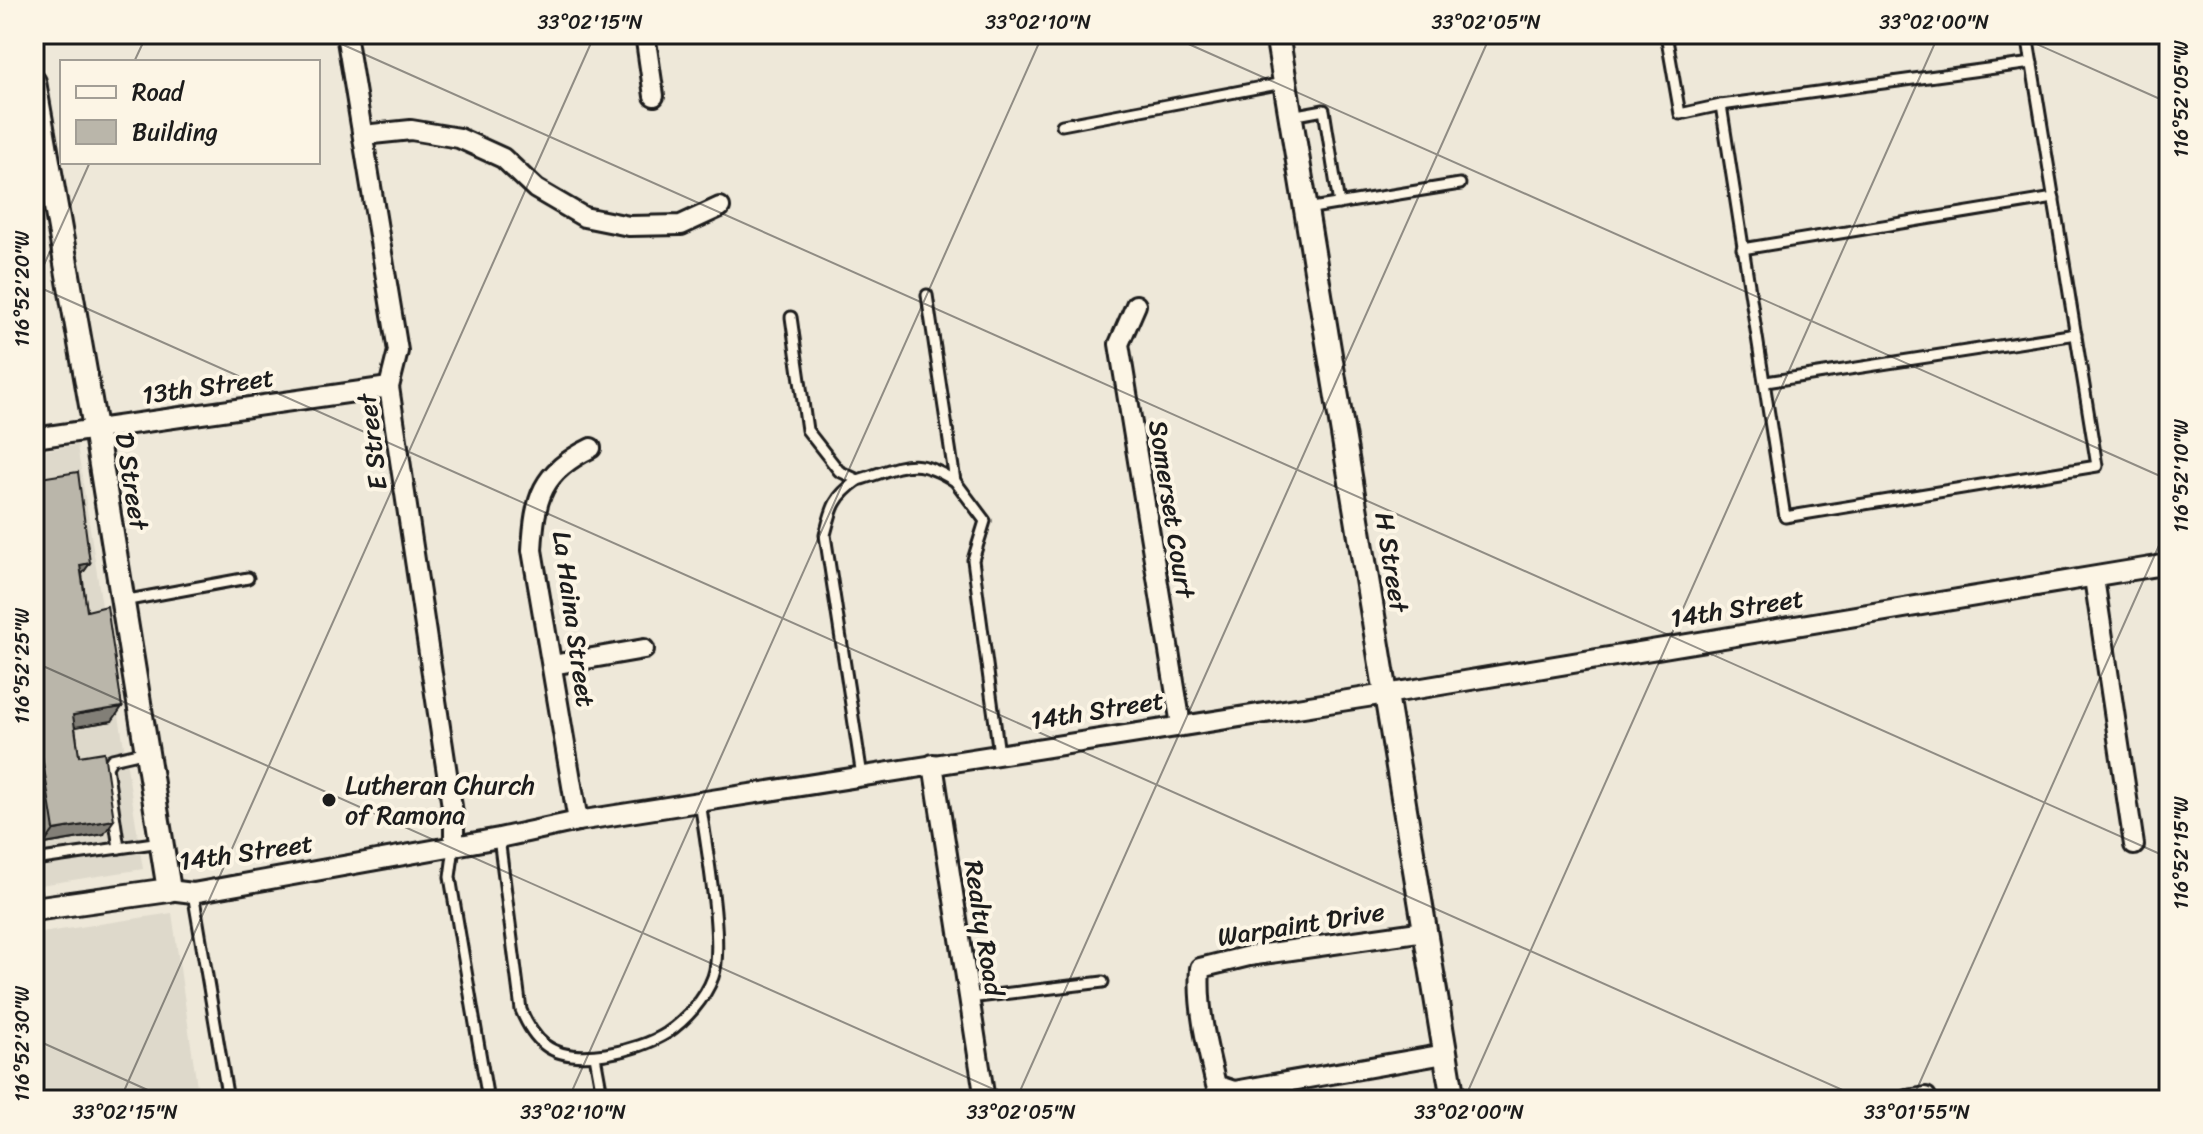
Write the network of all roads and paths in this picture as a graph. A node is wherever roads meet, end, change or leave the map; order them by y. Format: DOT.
graph roads {
  1 [pos="346,34"];
  2 [pos="645,34"];
  3 [pos="1277,34"];
  4 [pos="1666,34"];
  5 [pos="2027,34"];
  6 [pos="2032,63"];
  7 [pos="34,82"];
  8 [pos="1285,83"];
  9 [pos="654,96"];
  10 [pos="1721,105"];
  11 [pos="1291,116"];
  12 [pos="38,122"];
  13 [pos="1062,125"];
  14 [pos="363,135"];
  15 [pos="1460,184"];
  16 [pos="2054,198"];
  17 [pos="1339,204"];
  18 [pos="720,207"];
  19 [pos="1306,209"];
  20 [pos="1742,249"];
  21 [pos="927,295"];
  22 [pos="1136,305"];
  23 [pos="791,317"];
  24 [pos="2076,334"];
  25 [pos="1766,382"];
  26 [pos="389,387"];
  27 [pos="95,428"];
  28 [pos="34,438"];
  29 [pos="591,448"];
  30 [pos="858,480"];
  31 [pos="955,481"];
  32 [pos="2169,564"];
  33 [pos="248,578"];
  34 [pos="2094,578"];
  35 [pos="123,601"];
  36 [pos="644,649"];
  37 [pos="552,665"];
  38 [pos="1386,694"];
  39 [pos="1181,725"];
  40 [pos="147,751"];
  41 [pos="999,754"];
  42 [pos="933,764"];
  43 [pos="862,776"];
  44 [pos="700,801"];
  45 [pos="578,821"];
  46 [pos="499,838"];
  47 [pos="161,842"];
  48 [pos="2134,845"];
  49 [pos="454,846"];
  50 [pos="119,848"];
  51 [pos="34,860"];
  52 [pos="169,890"];
  53 [pos="193,893"];
  54 [pos="35,903"];
  55 [pos="1425,931"];
  56 [pos="1103,982"];
  57 [pos="969,998"];
  58 [pos="1445,1054"];
  59 [pos="595,1056"];
  60 [pos="228,1100"];
  61 [pos="488,1100"];
  62 [pos="603,1100"];
  63 [pos="985,1100"];
  64 [pos="1453,1100"];
  1 -- 14 [label="street, E Street"];
  2 -- 9 [label="street"];
  3 -- 8 [label="street, H Street"];
  4 -- 10 [label="lane"];
  5 -- 6 [label="lane"];
  6 -- 10 [label="lane"];
  6 -- 16 [label="lane"];
  7 -- 12 [label="street, D Street"];
  8 -- 11 [label="street, H Street"];
  8 -- 13 [label="lane"];
  10 -- 20 [label="lane"];
  11 -- 17 [label="lane"];
  11 -- 19 [label="street, H Street"];
  12 -- 27 [label="street, D Street"];
  14 -- 18 [label="street"];
  14 -- 26 [label="street, E Street"];
  15 -- 17 [label="lane"];
  16 -- 20 [label="lane"];
  16 -- 24 [label="lane"];
  17 -- 19 [label="lane"];
  19 -- 38 [label="street, H Street"];
  20 -- 25 [label="lane"];
  21 -- 31 [label="lane"];
  22 -- 39 [label="street, Somerset Court"];
  23 -- 30 [label="lane"];
  24 -- 25 [label="lane"];
  24 -- 25 [label="lane"];
  26 -- 27 [label="street, 13th Street"];
  26 -- 49 [label="street, E Street"];
  27 -- 28 [label="street, 13th Street"];
  27 -- 35 [label="street, D Street"];
  29 -- 37 [label="street, La Haina Street"];
  30 -- 31 [label="lane"];
  30 -- 43 [label="lane"];
  31 -- 41 [label="lane"];
  32 -- 34 [label="street, 14th Street"];
  33 -- 35 [label="lane"];
  34 -- 38 [label="street, 14th Street"];
  34 -- 48 [label="street"];
  35 -- 40 [label="street, D Street"];
  36 -- 37 [label="street"];
  37 -- 45 [label="street, La Haina Street"];
  38 -- 39 [label="street, 14th Street"];
  38 -- 55 [label="street, H Street"];
  39 -- 41 [label="street, 14th Street"];
  40 -- 47 [label="street, D Street"];
  40 -- 50 [label="lane"];
  41 -- 42 [label="street, 14th Street"];
  42 -- 43 [label="street, 14th Street"];
  42 -- 57 [label="street, Realty Road"];
  43 -- 44 [label="street, 14th Street"];
  44 -- 45 [label="street, 14th Street"];
  44 -- 59 [label="lane"];
  45 -- 46 [label="street, 14th Street"];
  46 -- 49 [label="street, 14th Street"];
  46 -- 59 [label="lane"];
  47 -- 50 [label="lane"];
  47 -- 52 [label="street, D Street"];
  49 -- 53 [label="street, 14th Street"];
  49 -- 61 [label="lane"];
  50 -- 51 [label="lane"];
  52 -- 53 [label="street, 14th Street"];
  52 -- 54 [label="street, 14th Street"];
  53 -- 60 [label="lane"];
  55 -- 58 [label="street, H Street"];
  55 -- 58 [label="street, Warpaint Drive"];
  56 -- 57 [label="lane"];
  57 -- 63 [label="street, Realty Road"];
  58 -- 64 [label="street, H Street"];
  59 -- 62 [label="lane"];
}
